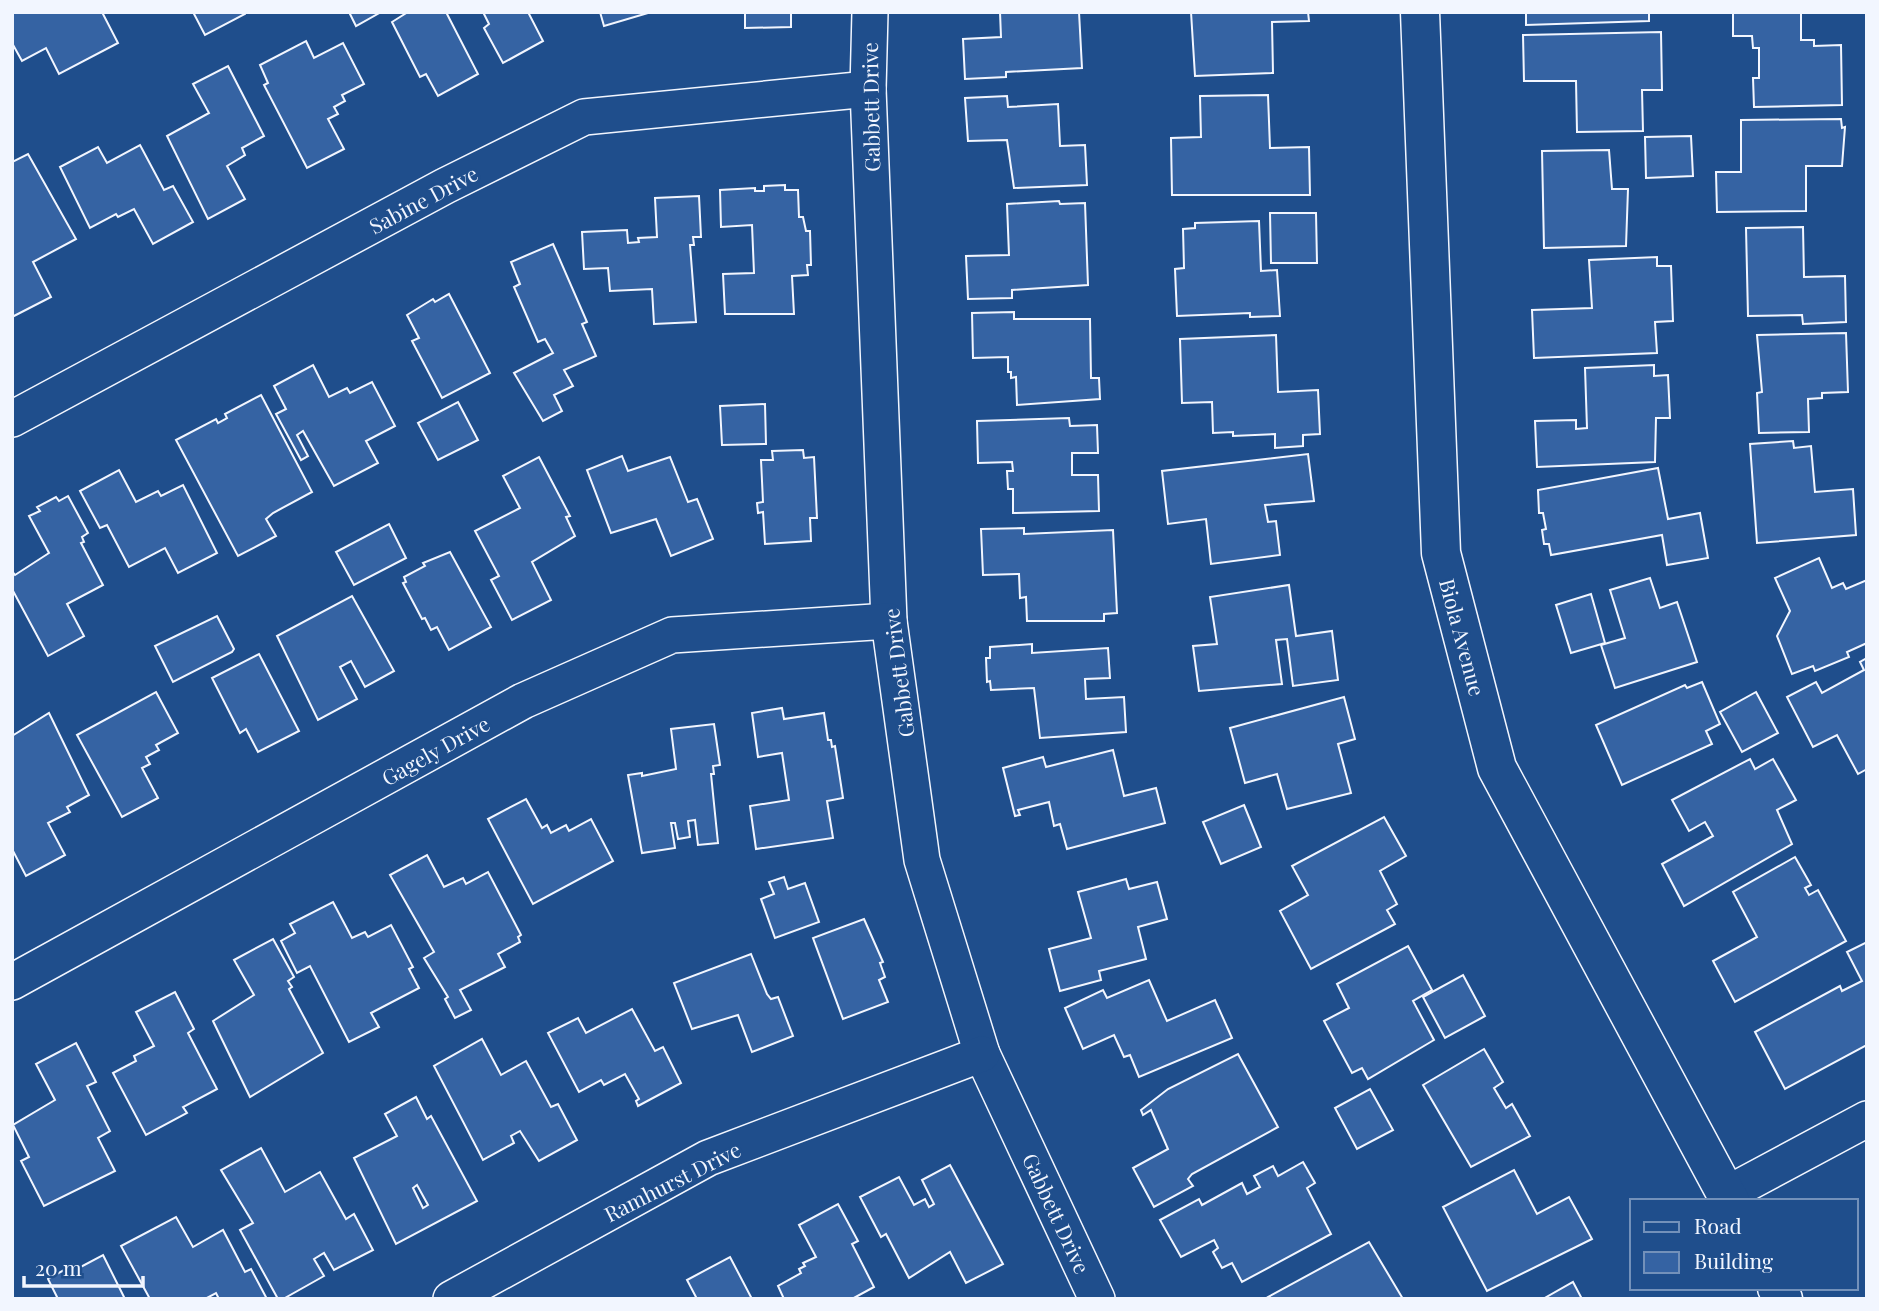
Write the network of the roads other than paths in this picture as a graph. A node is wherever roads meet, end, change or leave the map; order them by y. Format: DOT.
graph roads {
  1 [pos="870,12"];
  2 [pos="1420,12"];
  3 [pos="868,89"];
  4 [pos="12,419"];
  5 [pos="890,621"];
  6 [pos="12,982"];
  7 [pos="982,1054"];
  8 [pos="1867,1119"];
  9 [pos="1729,1197"];
  10 [pos="451,1299"];
  11 [pos="1097,1299"];
  1 -- 3 [label="street, Gabbett Drive"];
  2 -- 9 [label="street, Biola Avenue"];
  3 -- 4 [label="street, Sabine Drive"];
  3 -- 5 [label="street, Gabbett Drive"];
  5 -- 6 [label="street, Gagely Drive"];
  5 -- 7 [label="street, Gabbett Drive"];
  7 -- 10 [label="street, Ramhurst Drive"];
  7 -- 11 [label="street, Gabbett Drive"];
  8 -- 9 [label="street"];
}
